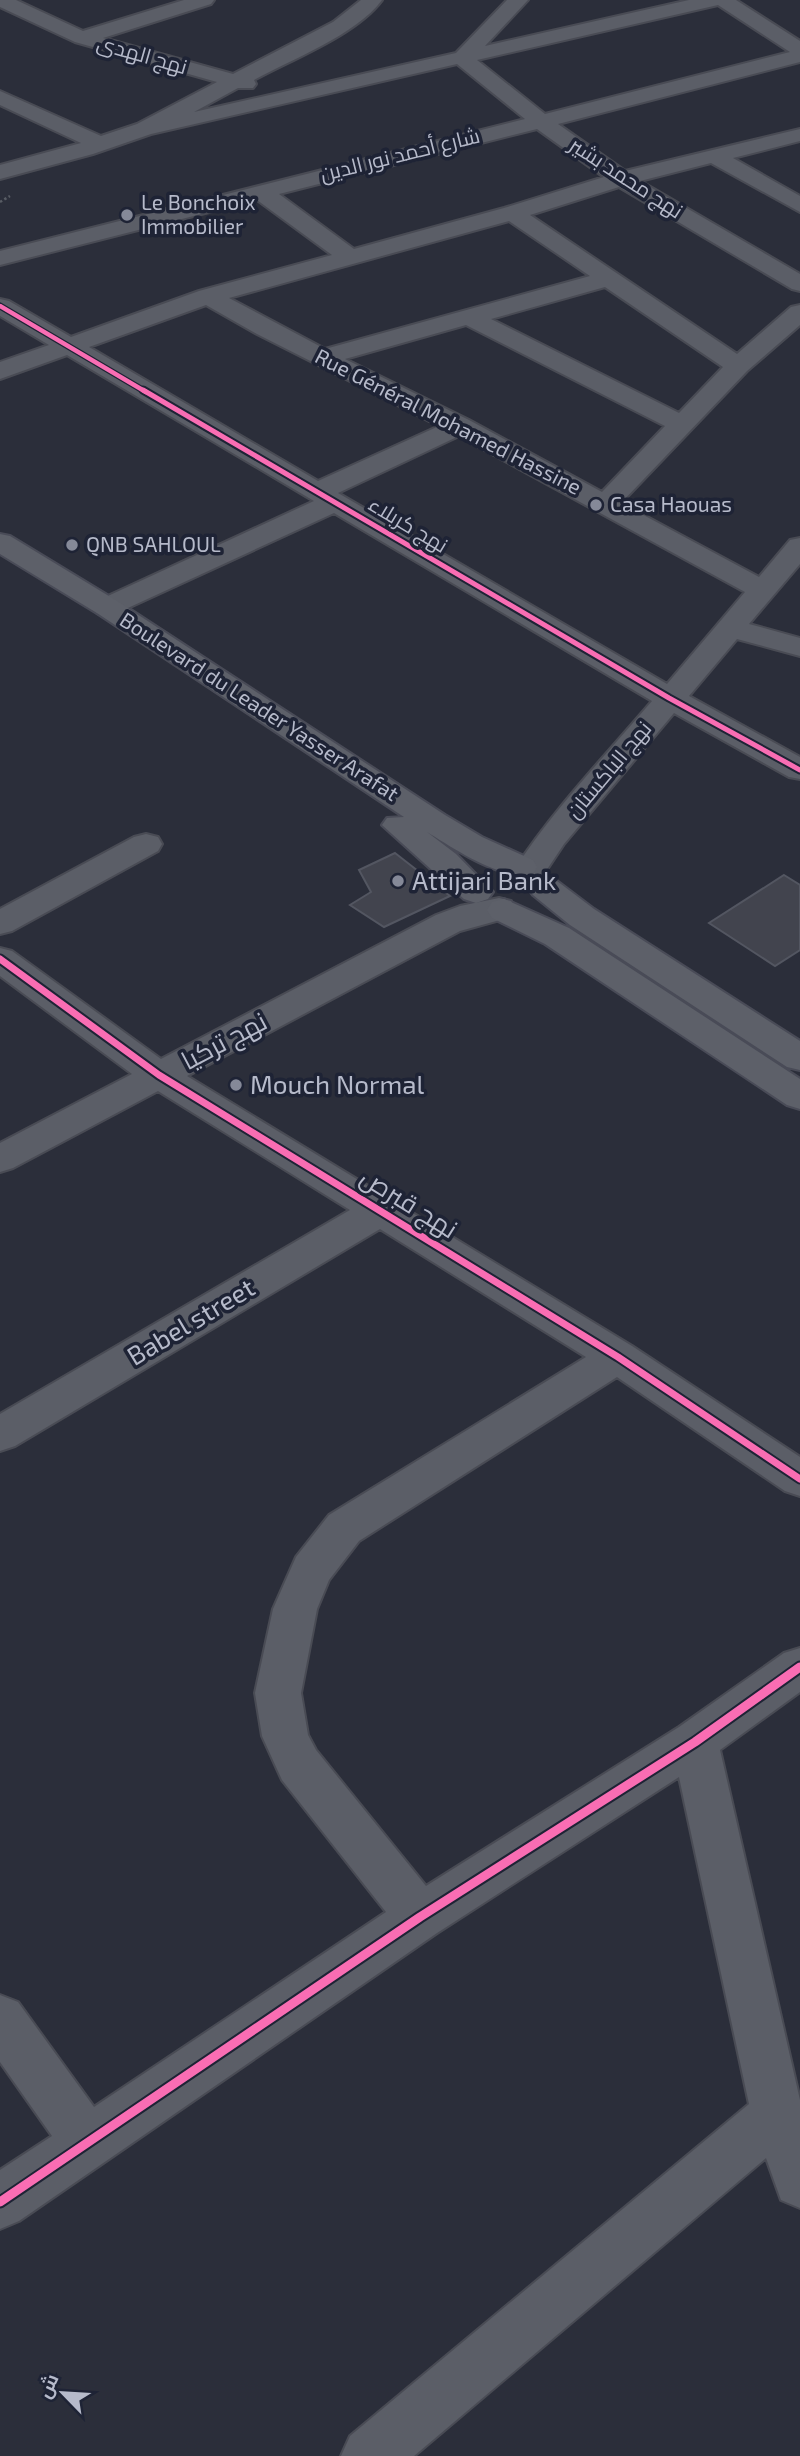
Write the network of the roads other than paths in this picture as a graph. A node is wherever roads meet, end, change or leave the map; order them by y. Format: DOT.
graph roads {
  1 [pos="0,0"];
  2 [pos="204,0"];
  3 [pos="372,0"];
  4 [pos="519,0"];
  5 [pos="715,0"];
  6 [pos="723,0"];
  7 [pos="82,38"];
  8 [pos="800,50"];
  9 [pos="800,56"];
  10 [pos="462,58"];
  11 [pos="233,81"];
  12 [pos="289,96"];
  13 [pos="0,97"];
  14 [pos="538,120"];
  15 [pos="145,129"];
  16 [pos="800,135"];
  17 [pos="100,144"];
  18 [pos="714,156"];
  19 [pos="0,172"];
  20 [pos="621,179"];
  21 [pos="260,191"];
  22 [pos="800,205"];
  23 [pos="512,213"];
  24 [pos="350,257"];
  25 [pos="0,258"];
  26 [pos="607,279"];
  27 [pos="800,284"];
  28 [pos="208,296"];
  29 [pos="0,306"];
  30 [pos="800,312"];
  31 [pos="467,316"];
  32 [pos="66,346"];
  33 [pos="324,358"];
  34 [pos="738,366"];
  35 [pos="0,371"];
  36 [pos="683,425"];
  37 [pos="460,426"];
  38 [pos="326,497"];
  39 [pos="605,504"];
  40 [pos="0,542"];
  41 [pos="800,546"];
  42 [pos="0,567"];
  43 [pos="762,590"];
  44 [pos="107,607"];
  45 [pos="730,628"];
  46 [pos="800,647"];
  47 [pos="669,698"];
  48 [pos="800,769"];
  49 [pos="146,844"];
  50 [pos="532,875"];
  51 [pos="489,902"];
  52 [pos="0,923"];
  53 [pos="0,959"];
  54 [pos="800,1058"];
  55 [pos="159,1075"];
  56 [pos="800,1096"];
  57 [pos="0,1159"];
  58 [pos="381,1210"];
  59 [pos="618,1357"];
  60 [pos="0,1434"];
  61 [pos="794,1467"];
  62 [pos="800,1667"];
  63 [pos="695,1742"];
  64 [pos="420,1917"];
  65 [pos="0,2019"];
  66 [pos="777,2114"];
  67 [pos="87,2141"];
  68 [pos="800,2181"];
  69 [pos="0,2202"];
  70 [pos="370,2456"];
  1 -- 7 [label="street, نهج الهدى"];
  2 -- 7 [label="street"];
  3 -- 11 [label="street"];
  4 -- 10 [label="street"];
  5 -- 10 [label="street"];
  6 -- 8 [label="street"];
  7 -- 11 [label="street, نهج الهدى"];
  9 -- 14 [label="street, شارع أحمد نور الدين"];
  10 -- 12 [label="street"];
  10 -- 14 [label="street, نهج محمد بشير"];
  11 -- 12 [label="street, نهج الهدى"];
  11 -- 15 [label="street"];
  12 -- 15 [label="street"];
  13 -- 17 [label="street"];
  14 -- 20 [label="street, نهج محمد بشير"];
  14 -- 21 [label="street, شارع أحمد نور الدين"];
  15 -- 17 [label="street"];
  16 -- 18 [label="street"];
  17 -- 19 [label="street"];
  18 -- 20 [label="street"];
  18 -- 22 [label="street"];
  20 -- 23 [label="street"];
  20 -- 27 [label="street, نهج محمد بشير"];
  21 -- 24 [label="street"];
  21 -- 25 [label="street, شارع أحمد نور الدين"];
  23 -- 24 [label="street"];
  23 -- 26 [label="street"];
  24 -- 28 [label="street"];
  26 -- 31 [label="street"];
  26 -- 34 [label="street"];
  28 -- 32 [label="street"];
  28 -- 33 [label="street, Rue Général Mohamed Hassine"];
  29 -- 32 [label="street, نهج كربلاء"];
  30 -- 34 [label="street"];
  31 -- 33 [label="street"];
  31 -- 36 [label="street"];
  32 -- 35 [label="street"];
  32 -- 38 [label="street, نهج كربلاء"];
  33 -- 37 [label="street, Rue Général Mohamed Hassine"];
  34 -- 36 [label="street"];
  36 -- 39 [label="street"];
  37 -- 38 [label="street"];
  37 -- 39 [label="street, Rue Général Mohamed Hassine"];
  38 -- 44 [label="street"];
  38 -- 47 [label="street, نهج كربلاء"];
  39 -- 43 [label="street, Rue Général Mohamed Hassine"];
  40 -- 44 [label="main road, Boulevard du Leader Yasser Arafat"];
  41 -- 43 [label="street, نهج الباكستان"];
  42 -- 51 [label="main road, Boulevard du Leader Yasser Arafat"];
  43 -- 45 [label="street, نهج الباكستان"];
  44 -- 50 [label="main road, Boulevard du Leader Yasser Arafat"];
  45 -- 46 [label="street"];
  45 -- 47 [label="street, نهج الباكستان"];
  47 -- 48 [label="street, نهج كربلاء"];
  47 -- 50 [label="street, نهج الباكستان"];
  49 -- 52 [label="street"];
  50 -- 51 [label="main road"];
  50 -- 51 [label="main road"];
  50 -- 54 [label="main road, Boulevard du Leader Yasser Arafat"];
  51 -- 55 [label="street, نهج تركيا"];
  51 -- 56 [label="main road, Boulevard du Leader Yasser Arafat"];
  53 -- 55 [label="street, نهج قبرص"];
  55 -- 57 [label="street, نهج تركيا"];
  55 -- 58 [label="street, نهج قبرص"];
  58 -- 59 [label="street, نهج قبرص"];
  58 -- 60 [label="street, Babel street"];
  59 -- 61 [label="street, نهج قبرص"];
  59 -- 64 [label="street"];
  62 -- 63 [label="street"];
  63 -- 64 [label="street"];
  63 -- 66 [label="street"];
  64 -- 67 [label="street"];
  65 -- 67 [label="street"];
  66 -- 68 [label="street"];
  66 -- 70 [label="street"];
  67 -- 69 [label="street"];
}
